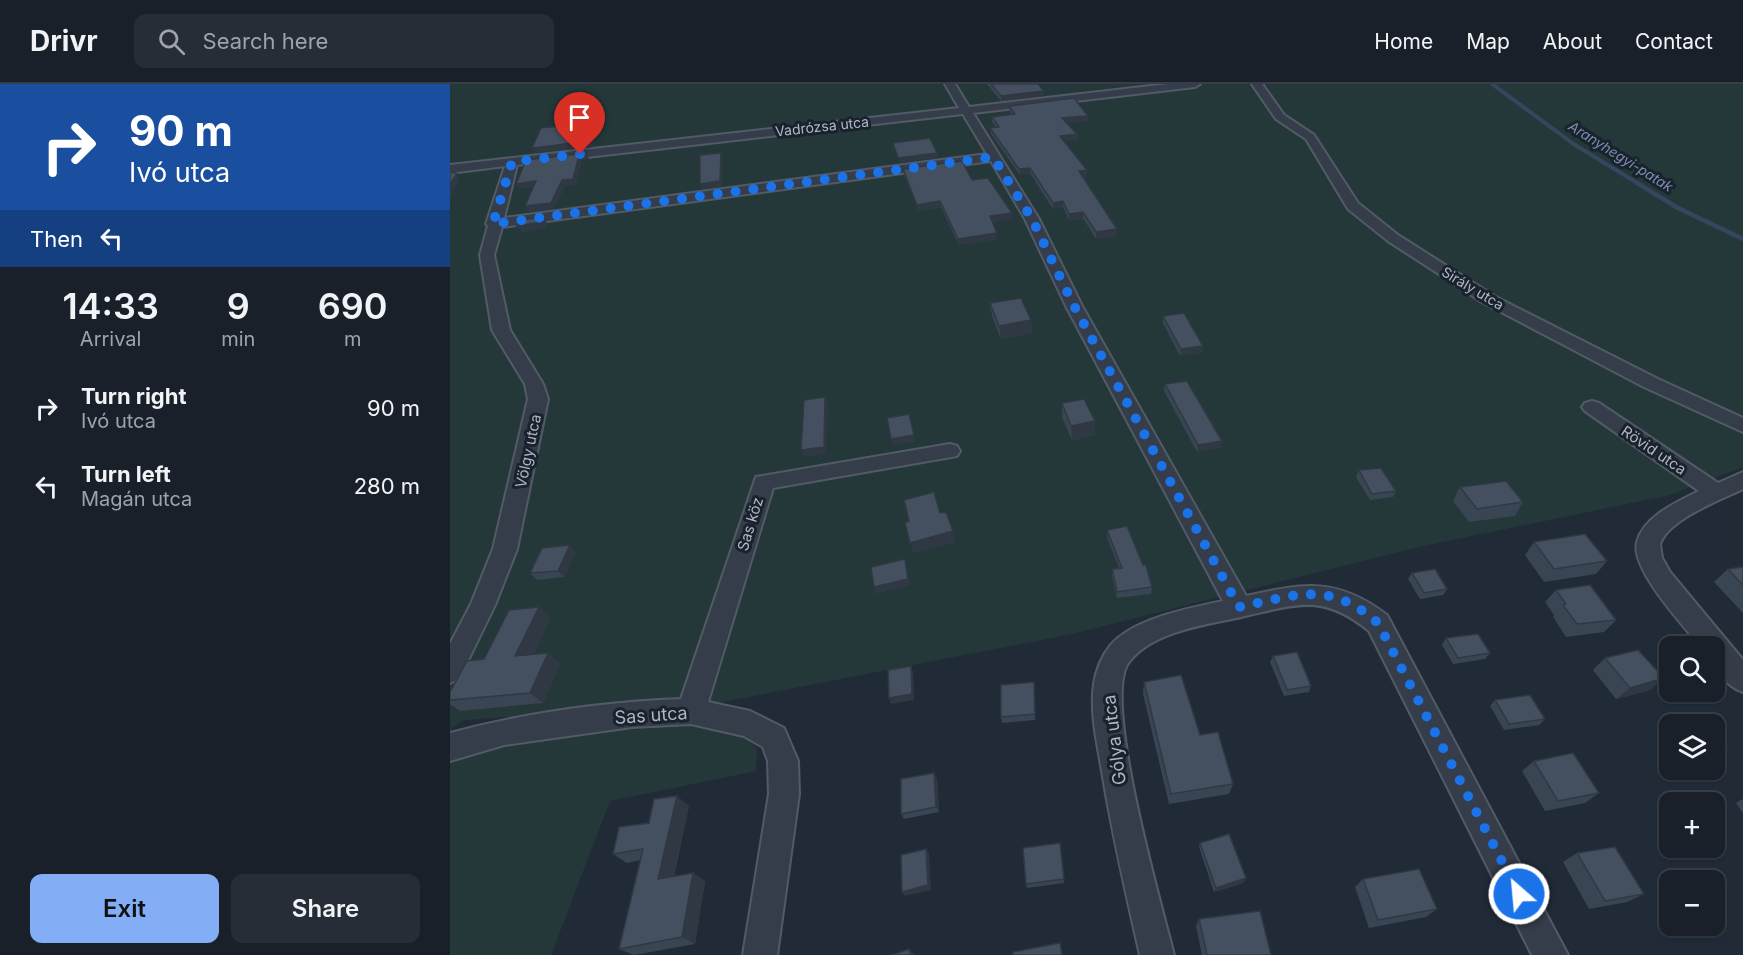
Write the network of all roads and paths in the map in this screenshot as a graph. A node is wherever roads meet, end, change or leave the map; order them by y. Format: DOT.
graph roads {
  1 [pos="950,84"];
  2 [pos="1195,84"];
  3 [pos="1257,84"];
  4 [pos="966,110"];
  5 [pos="993,157"];
  6 [pos="512,162"];
  7 [pos="450,169"];
  8 [pos="493,224"];
  9 [pos="1592,407"];
  10 [pos="1743,426"];
  11 [pos="950,450"];
  12 [pos="1743,480"];
  13 [pos="1716,492"];
  14 [pos="1239,607"];
  15 [pos="450,671"];
  16 [pos="1743,680"];
  17 [pos="691,711"];
  18 [pos="450,747"];
  19 [pos="760,955"];
  20 [pos="1157,955"];
  21 [pos="1551,955"];
  1 -- 4 [label="street"];
  2 -- 4 [label="street, Vadrózsa utca"];
  3 -- 10 [label="street, Sirály utca"];
  4 -- 5 [label="street"];
  4 -- 6 [label="street, Vadrózsa utca"];
  5 -- 8 [label="street"];
  5 -- 14 [label="street"];
  6 -- 7 [label="street, Vadrózsa utca"];
  6 -- 8 [label="street, Völgy utca"];
  8 -- 15 [label="street, Völgy utca"];
  9 -- 13 [label="street, Rövid utca"];
  11 -- 17 [label="street, Sas köz"];
  12 -- 13 [label="street"];
  13 -- 16 [label="street"];
  14 -- 20 [label="street, Gólya utca"];
  14 -- 21 [label="street, Gólya utca"];
  17 -- 18 [label="street, Sas utca"];
  17 -- 19 [label="street, Sas utca"];
}
